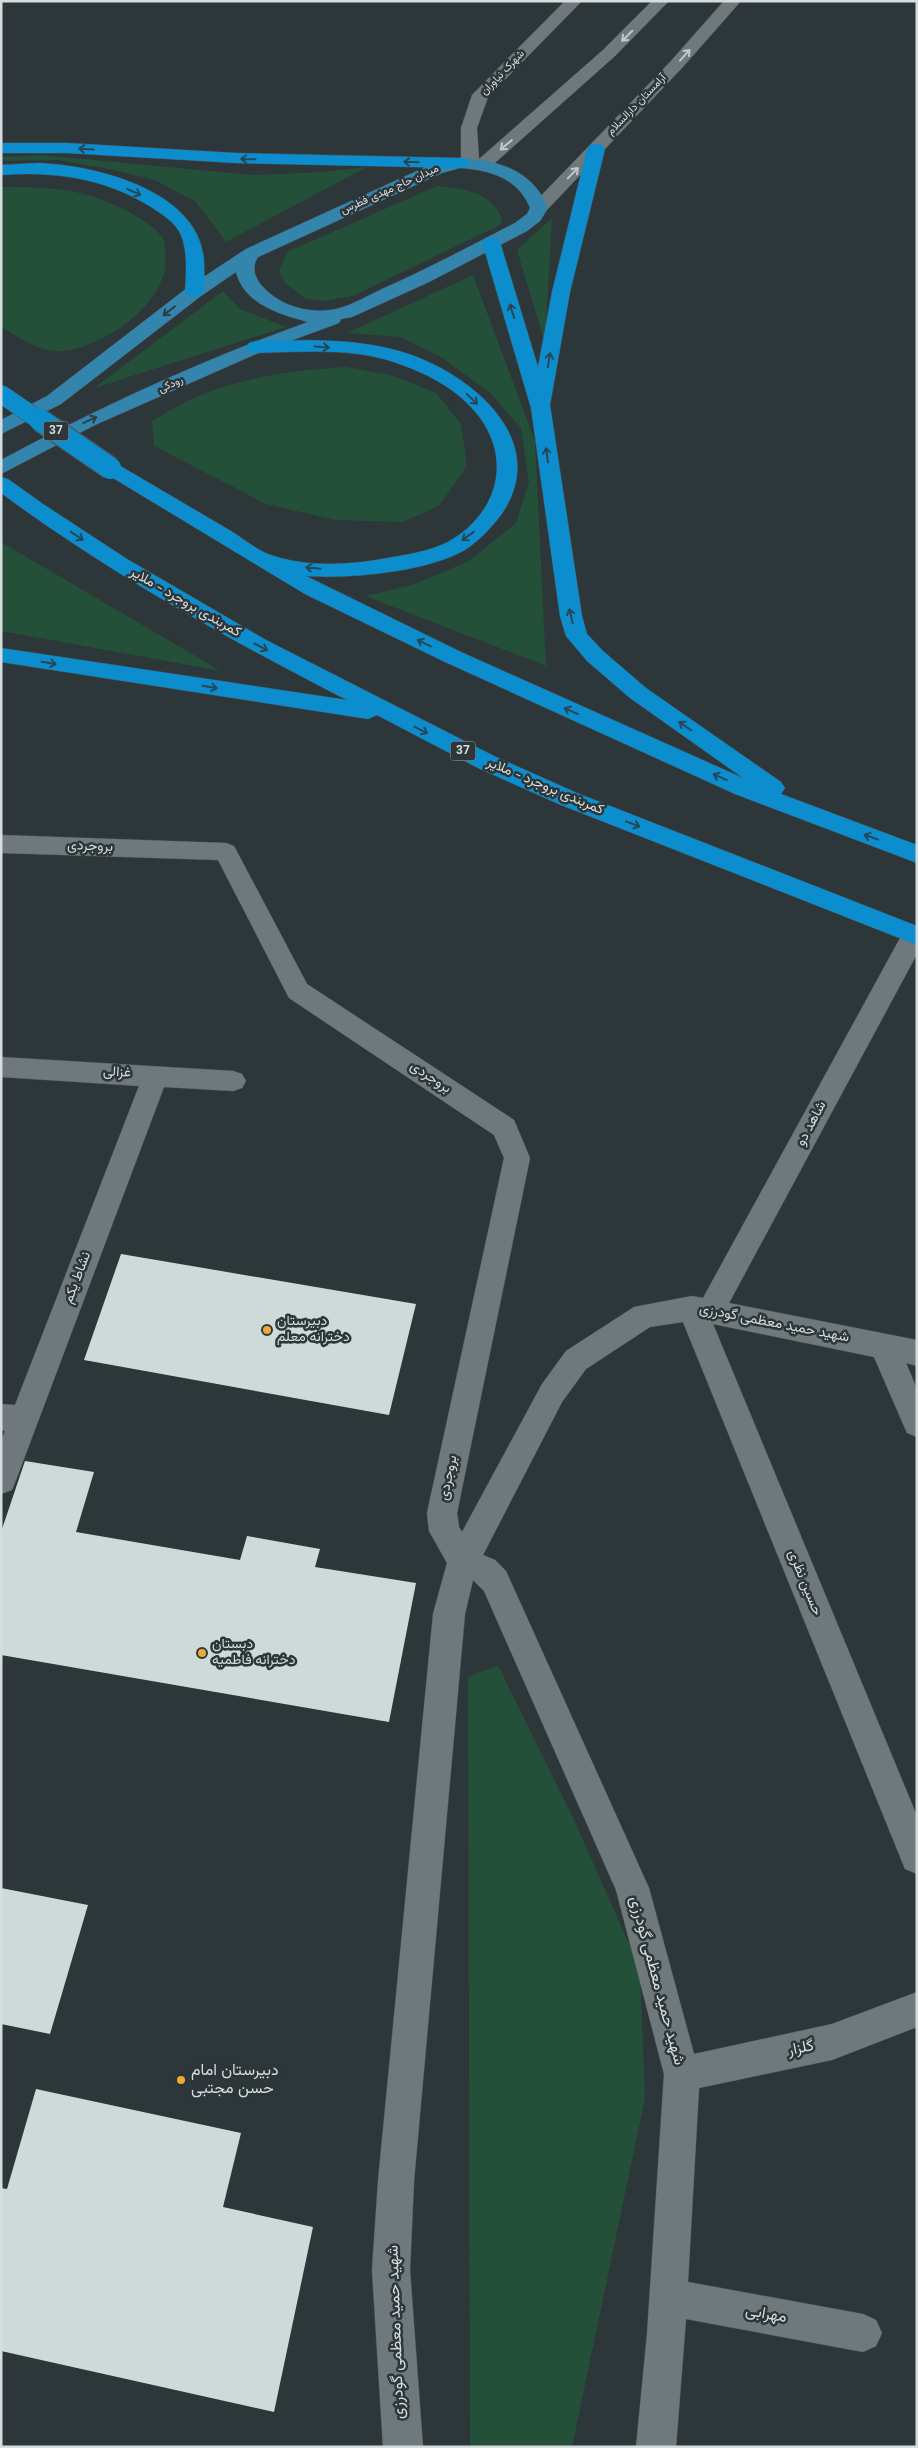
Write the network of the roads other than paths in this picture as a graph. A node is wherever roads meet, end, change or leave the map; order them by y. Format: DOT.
graph roads {
  1 [pos="574,1"];
  2 [pos="661,1"];
  3 [pos="733,1"];
  4 [pos="1,148"];
  5 [pos="596,149"];
  6 [pos="470,164"];
  7 [pos="1,170"];
  8 [pos="539,208"];
  9 [pos="491,242"];
  10 [pos="252,253"];
  11 [pos="194,292"];
  12 [pos="345,313"];
  13 [pos="256,347"];
  14 [pos="1,394"];
  15 [pos="541,408"];
  16 [pos="1,428"];
  17 [pos="1,468"];
  18 [pos="1,483"];
  19 [pos="254,556"];
  20 [pos="1,655"];
  21 [pos="390,714"];
  22 [pos="811,814"];
  23 [pos="1,844"];
  24 [pos="917,854"];
  25 [pos="915,936"];
  26 [pos="1,1067"];
  27 [pos="156,1075"];
  28 [pos="233,1080"];
  29 [pos="701,1310"];
  30 [pos="884,1346"];
  31 [pos="917,1353"];
  32 [pos="13,1418"];
  33 [pos="917,1424"];
  34 [pos="1,1480"];
  35 [pos="463,1561"];
  36 [pos="917,1857"];
  37 [pos="917,2009"];
  38 [pos="682,2074"];
  39 [pos="668,2297"];
  40 [pos="863,2333"];
  41 [pos="403,2447"];
  42 [pos="656,2447"];
  1 -- 6 [label="street, شهرک نیاوران"];
  2 -- 6 [label="street, one-way"];
  5 -- 3 [label="street, آرامستان دارالسلام, one-way"];
  6 -- 4 [label="highway, one-way"];
  8 -- 5 [label="street, آرامستان دارالسلام, one-way"];
  15 -- 5 [label="highway, one-way"];
  6 -- 8 [label="main road"];
  6 -- 10 [label="main road, میدان حاج مهدی فطرس"];
  7 -- 11 [label="highway, one-way"];
  8 -- 9 [label="main road"];
  9 -- 12 [label="main road"];
  15 -- 9 [label="highway, one-way"];
  10 -- 11 [label="main road"];
  10 -- 12 [label="main road"];
  11 -- 16 [label="main road, one-way"];
  12 -- 13 [label="main road, رودکی"];
  17 -- 13 [label="main road, رودکی, one-way"];
  13 -- 19 [label="highway, one-way"];
  14 -- 19 [label="highway, 37, bridge"];
  22 -- 15 [label="highway, one-way"];
  18 -- 21 [label="highway, کمربندی بروجرد - ملایر / 37, one-way"];
  22 -- 19 [label="highway, 37, one-way"];
  20 -- 21 [label="highway, one-way"];
  21 -- 25 [label="highway, کمربندی بروجرد - ملایر / 37, one-way"];
  24 -- 22 [label="highway, 37, one-way"];
  23 -- 35 [label="street, بروجردی"];
  25 -- 29 [label="street, شاهد دو"];
  26 -- 27 [label="street, غزالی"];
  27 -- 28 [label="street, غزالی"];
  27 -- 32 [label="street, نشاط یکم"];
  29 -- 30 [label="street, شهید حمید معظمی گودرزی"];
  29 -- 35 [label="street, شهید حمید معظمی گودرزی"];
  29 -- 36 [label="street, حسین نظری"];
  30 -- 31 [label="street, شهید حمید معظمی گودرزی"];
  30 -- 33 [label="street"];
  32 -- 34 [label="street, نشاط یکم"];
  35 -- 38 [label="street, شهید حمید معظمی گودرزی"];
  35 -- 41 [label="street, شهید حمید معظمی گودرزی"];
  37 -- 38 [label="street, گلزار"];
  38 -- 39 [label="street, شهید حمید معظمی گودرزی"];
  39 -- 40 [label="street, مهرابی"];
  39 -- 42 [label="street, شهید حمید معظمی گودرزی"];
}
